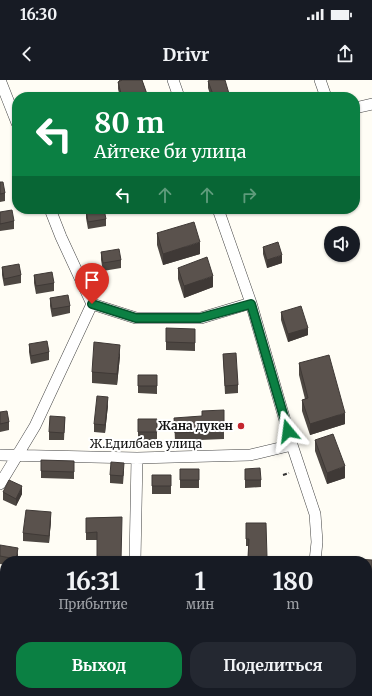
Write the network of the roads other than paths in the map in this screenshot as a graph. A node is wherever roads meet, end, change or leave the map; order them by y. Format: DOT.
graph roads {
  1 [pos="0,80"];
  2 [pos="173,80"];
  3 [pos="320,80"];
  4 [pos="177,92"];
  5 [pos="324,92"];
  6 [pos="372,104"];
  7 [pos="360,107"];
  8 [pos="12,110"];
  9 [pos="52,214"];
  10 [pos="220,214"];
  11 [pos="92,304"];
  12 [pos="251,304"];
  13 [pos="292,445"];
  14 [pos="17,454"];
  15 [pos="0,455"];
  16 [pos="137,458"];
  17 [pos="0,484"];
  18 [pos="135,556"];
  19 [pos="316,556"];
  1 -- 8 [label="street"];
  2 -- 4 [label="street"];
  3 -- 5 [label="street"];
  6 -- 7 [label="street"];
  9 -- 11 [label="street"];
  10 -- 12 [label="street"];
  11 -- 12 [label="street"];
  11 -- 14 [label="street"];
  12 -- 13 [label="street"];
  13 -- 16 [label="street, Ж.Едилбаев улица"];
  13 -- 19 [label="street"];
  14 -- 15 [label="street, Ж.Едилбаев улица"];
  14 -- 16 [label="street, Ж.Едилбаев улица"];
  14 -- 17 [label="street"];
  16 -- 18 [label="street"];
}
